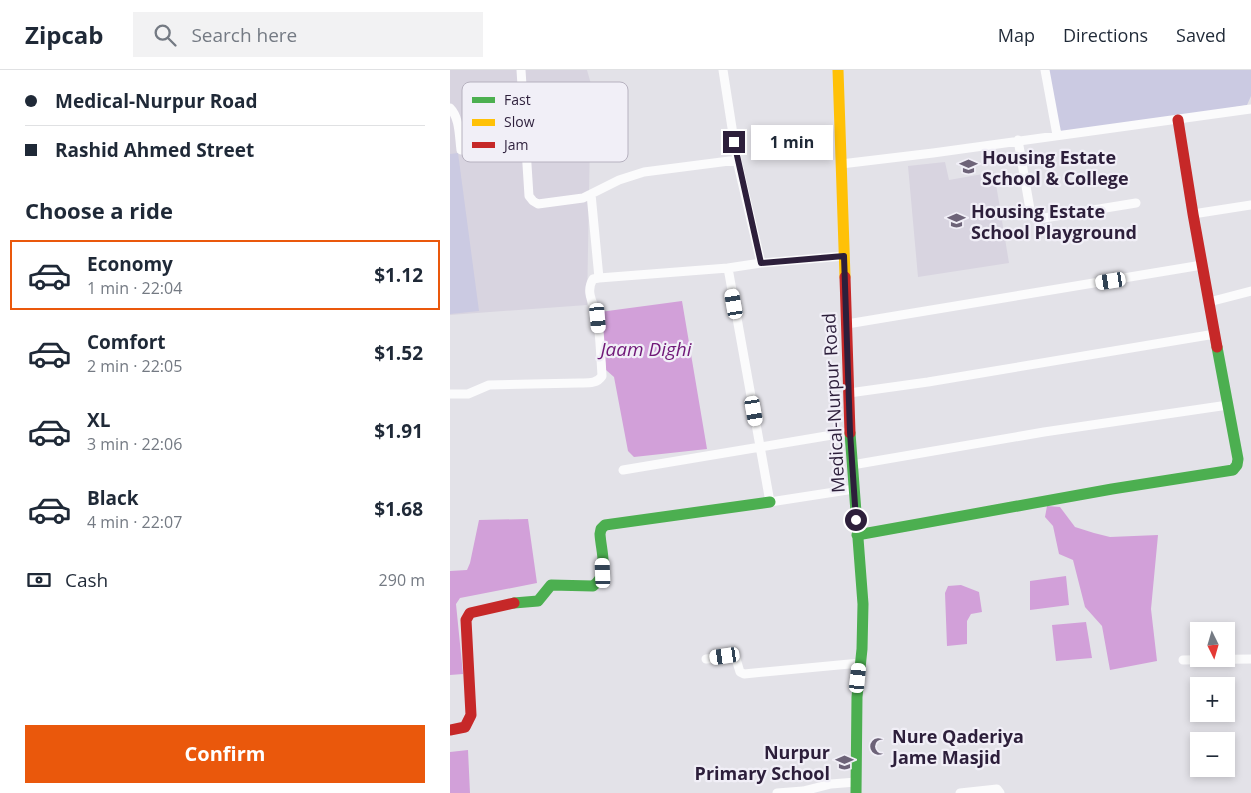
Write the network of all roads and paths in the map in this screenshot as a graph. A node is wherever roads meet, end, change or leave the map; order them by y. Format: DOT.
graph roads {
  1 [pos="723,70"];
  2 [pos="838,70"];
  3 [pos="1044,70"];
  4 [pos="450,108"];
  5 [pos="1251,109"];
  6 [pos="1178,120"];
  7 [pos="1057,135"];
  8 [pos="1018,140"];
  9 [pos="461,150"];
  10 [pos="737,160"];
  11 [pos="527,162"];
  12 [pos="841,164"];
  13 [pos="591,194"];
  14 [pos="1136,203"];
  15 [pos="1251,205"];
  16 [pos="1192,214"];
  17 [pos="844,256"];
  18 [pos="761,263"];
  19 [pos="1202,265"];
  20 [pos="728,268"];
  21 [pos="599,278"];
  22 [pos="1251,291"];
  23 [pos="1210,302"];
  24 [pos="847,324"];
  25 [pos="1215,334"];
  26 [pos="849,393"];
  27 [pos="450,394"];
  28 [pos="1228,405"];
  29 [pos="850,432"];
  30 [pos="760,447"];
  31 [pos="852,465"];
  32 [pos="623,470"];
  33 [pos="854,489"];
  34 [pos="770,502"];
  35 [pos="857,535"];
  36 [pos="706,659"];
  37 [pos="1251,659"];
  38 [pos="1184,660"];
  39 [pos="860,663"];
  40 [pos="450,730"];
  41 [pos="856,788"];
  42 [pos="777,793"];
  43 [pos="960,793"];
  44 [pos="1000,793"];
  1 -- 10 [label="street"];
  2 -- 12 [label="street, Medical-Nurpur Road"];
  3 -- 7 [label="street"];
  4 -- 9 [label="street"];
  5 -- 6 [label="street"];
  6 -- 7 [label="street"];
  6 -- 16 [label="street"];
  7 -- 8 [label="street"];
  8 -- 12 [label="street"];
  8 -- 14 [label="street"];
  10 -- 13 [label="street"];
  10 -- 18 [label="street"];
  11 -- 13 [label="street"];
  12 -- 17 [label="street, Medical-Nurpur Road"];
  13 -- 21 [label="street"];
  15 -- 16 [label="street"];
  16 -- 19 [label="street"];
  17 -- 18 [label="street"];
  17 -- 24 [label="street, Medical-Nurpur Road"];
  18 -- 20 [label="street"];
  19 -- 23 [label="street"];
  19 -- 24 [label="street"];
  20 -- 21 [label="street"];
  20 -- 30 [label="street"];
  21 -- 27 [label="street"];
  22 -- 23 [label="street"];
  23 -- 25 [label="street"];
  24 -- 26 [label="street, Medical-Nurpur Road"];
  25 -- 26 [label="street"];
  25 -- 28 [label="street"];
  26 -- 29 [label="street, Medical-Nurpur Road"];
  28 -- 31 [label="street"];
  28 -- 35 [label="street"];
  29 -- 30 [label="street"];
  29 -- 31 [label="street, Medical-Nurpur Road"];
  30 -- 32 [label="street"];
  30 -- 34 [label="street"];
  31 -- 33 [label="street, Medical-Nurpur Road"];
  33 -- 34 [label="street"];
  33 -- 35 [label="street, Medical-Nurpur Road"];
  34 -- 40 [label="street"];
  35 -- 39 [label="street, Medical-Nurpur Road"];
  36 -- 39 [label="street"];
  37 -- 38 [label="street"];
  39 -- 41 [label="street, Medical-Nurpur Road"];
  41 -- 42 [label="street"];
  43 -- 44 [label="street"];
}
